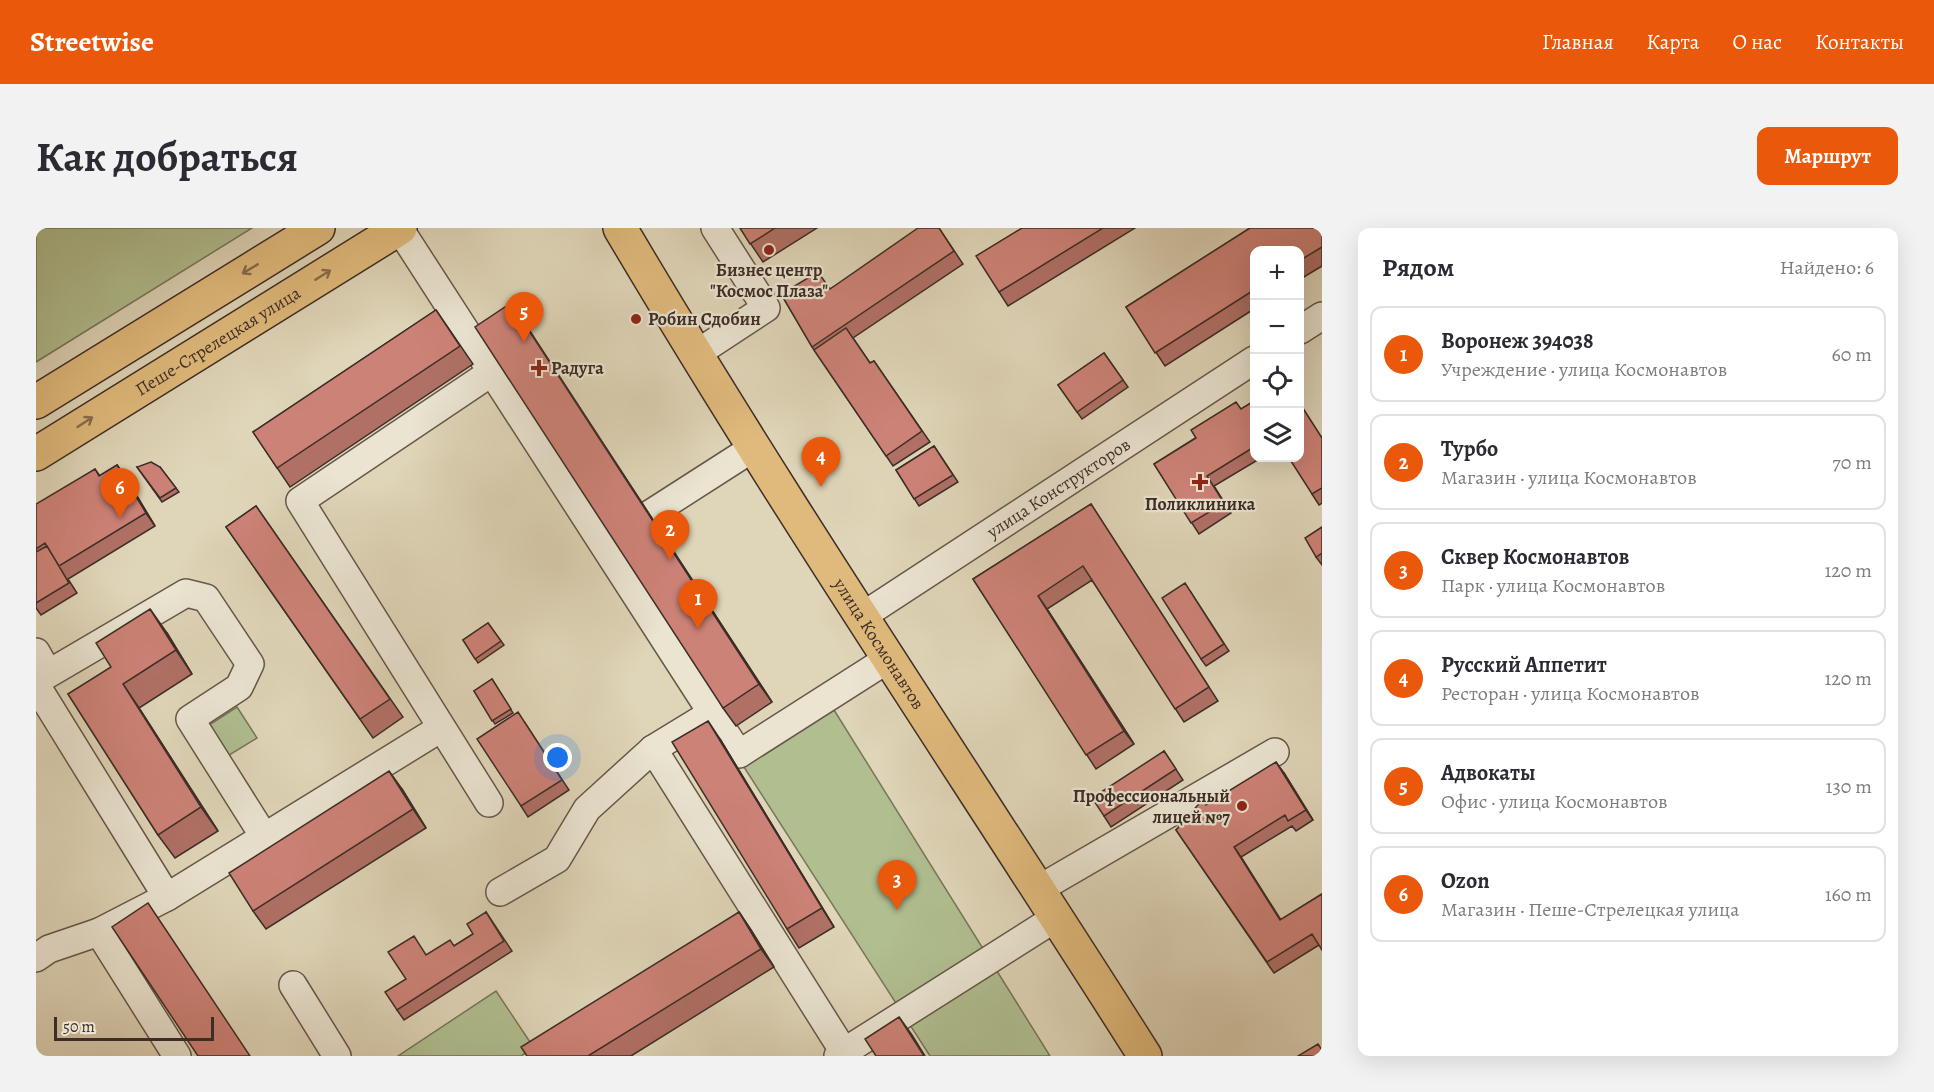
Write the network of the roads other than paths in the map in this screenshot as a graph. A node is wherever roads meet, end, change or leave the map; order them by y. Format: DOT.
graph roads {
  1 [pos="318,228"];
  2 [pos="399,228"];
  3 [pos="620,228"];
  4 [pos="715,228"];
  5 [pos="1322,316"];
  6 [pos="1304,327"];
  7 [pos="696,354"];
  8 [pos="1250,363"];
  9 [pos="492,372"];
  10 [pos="36,402"];
  11 [pos="753,448"];
  12 [pos="36,454"];
  13 [pos="650,514"];
  14 [pos="861,617"];
  15 [pos="888,659"];
  16 [pos="39,673"];
  17 [pos="712,713"];
  18 [pos="441,728"];
  19 [pos="653,749"];
  20 [pos="1275,752"];
  21 [pos="489,803"];
  22 [pos="265,838"];
  23 [pos="1039,889"];
  24 [pos="500,892"];
  25 [pos="167,897"];
  26 [pos="1057,917"];
  27 [pos="99,932"];
  28 [pos="36,958"];
  29 [pos="293,984"];
  30 [pos="842,1055"];
  31 [pos="177,1056"];
  32 [pos="337,1056"];
  33 [pos="1145,1056"];
  1 -- 10 [label="main road, one-way"];
  2 -- 9 [label="street"];
  12 -- 2 [label="main road, Пеше-Стрелецкая улица, one-way"];
  3 -- 7 [label="main road, улица Космонавтов"];
  4 -- 7 [label="street"];
  5 -- 6 [label="street"];
  7 -- 11 [label="main road, улица Космонавтов"];
  8 -- 14 [label="street, улица Конструкторов"];
  9 -- 17 [label="street"];
  9 -- 18 [label="street"];
  11 -- 13 [label="street"];
  11 -- 14 [label="main road, улица Космонавтов"];
  14 -- 15 [label="main road, улица Космонавтов"];
  15 -- 17 [label="street"];
  15 -- 23 [label="main road, улица Космонавтов"];
  16 -- 22 [label="street"];
  16 -- 25 [label="street"];
  17 -- 19 [label="street"];
  18 -- 21 [label="street"];
  18 -- 22 [label="street"];
  19 -- 24 [label="street"];
  19 -- 30 [label="street"];
  20 -- 23 [label="street"];
  22 -- 25 [label="street"];
  23 -- 26 [label="main road, улица Космонавтов"];
  25 -- 27 [label="street"];
  26 -- 30 [label="street"];
  26 -- 33 [label="main road, улица Космонавтов"];
  27 -- 28 [label="street"];
  27 -- 31 [label="street"];
  29 -- 32 [label="street"];
}
